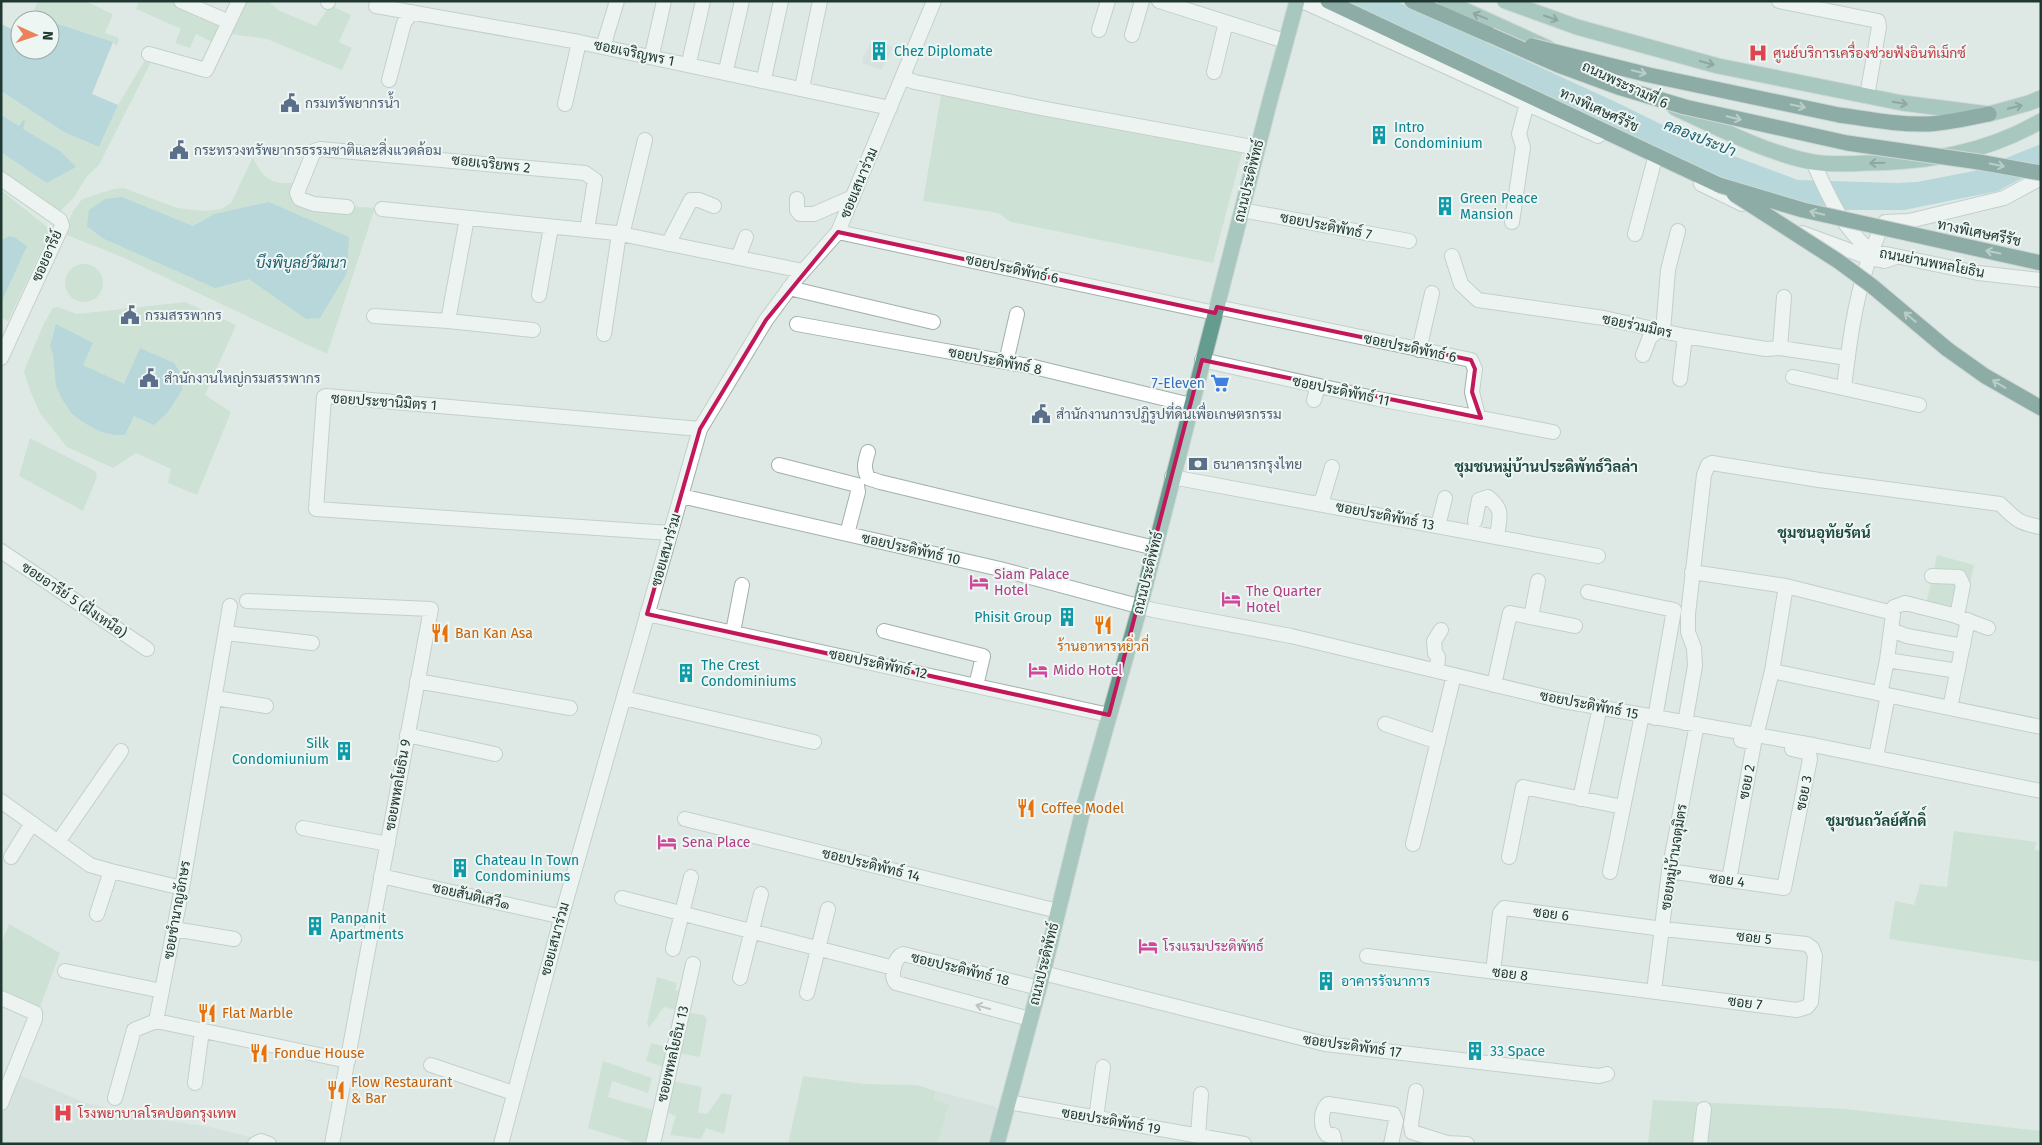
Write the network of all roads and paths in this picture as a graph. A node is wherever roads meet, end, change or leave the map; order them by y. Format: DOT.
graph roads {
  1 [pos="181,1"];
  2 [pos="239,1"];
  3 [pos="617,1"];
  4 [pos="664,1"];
  5 [pos="703,1"];
  6 [pos="742,1"];
  7 [pos="781,1"];
  8 [pos="820,1"];
  9 [pos="934,1"];
  10 [pos="1108,1"];
  11 [pos="1142,1"];
  12 [pos="1159,1"];
  13 [pos="1297,1"];
  14 [pos="1302,1"];
  15 [pos="1328,1"];
  16 [pos="1412,1"];
  17 [pos="1445,1"];
  18 [pos="1505,1"];
  19 [pos="1779,1"];
  20 [pos="376,6"];
  21 [pos="412,12"];
  22 [pos="229,22"];
  23 [pos="1226,22"];
  24 [pos="1099,30"];
  25 [pos="1132,35"];
  26 [pos="1490,35"];
  27 [pos="579,42"];
  28 [pos="1285,42"];
  29 [pos="603,47"];
  30 [pos="653,50"];
  31 [pos="149,54"];
  32 [pos="690,58"];
  33 [pos="727,66"];
  34 [pos="1214,72"];
  35 [pos="765,74"];
  36 [pos="902,78"];
  37 [pos="389,80"];
  38 [pos="804,83"];
  39 [pos="1867,96"];
  40 [pos="2041,98"];
  41 [pos="1527,103"];
  42 [pos="565,104"];
  43 [pos="890,108"];
  44 [pos="1989,114"];
  45 [pos="2041,122"];
  46 [pos="645,140"];
  47 [pos="1258,148"];
  48 [pos="1654,162"];
  49 [pos="1816,168"];
  50 [pos="2041,173"];
  51 [pos="2041,178"];
  52 [pos="1,179"];
  53 [pos="1719,185"];
  54 [pos="853,197"];
  55 [pos="797,199"];
  56 [pos="714,206"];
  57 [pos="346,207"];
  58 [pos="388,210"];
  59 [pos="1242,210"];
  60 [pos="467,218"];
  61 [pos="1512,222"];
  62 [pos="551,227"];
  63 [pos="587,230"];
  64 [pos="1678,231"];
  65 [pos="838,232"];
  66 [pos="1635,234"];
  67 [pos="621,235"];
  68 [pos="746,237"];
  69 [pos="1409,241"];
  70 [pos="668,244"];
  71 [pos="1870,255"];
  72 [pos="1452,256"];
  73 [pos="738,258"];
  74 [pos="2041,263"];
  75 [pos="803,271"];
  76 [pos="2041,280"];
  77 [pos="789,288"];
  78 [pos="1432,293"];
  79 [pos="539,295"];
  80 [pos="1784,297"];
  81 [pos="1216,310"];
  82 [pos="1017,314"];
  83 [pos="374,316"];
  84 [pos="448,321"];
  85 [pos="932,322"];
  86 [pos="797,324"];
  87 [pos="533,330"];
  88 [pos="1661,331"];
  89 [pos="604,334"];
  90 [pos="1685,336"];
  91 [pos="1780,348"];
  92 [pos="1419,350"];
  93 [pos="1643,355"];
  94 [pos="1,358"];
  95 [pos="1848,358"];
  96 [pos="1202,360"];
  97 [pos="1006,362"];
  98 [pos="1793,377"];
  99 [pos="1680,379"];
  100 [pos="1318,386"];
  101 [pos="1844,387"];
  102 [pos="1314,400"];
  103 [pos="1191,405"];
  104 [pos="1920,405"];
  105 [pos="2041,408"];
  106 [pos="1481,418"];
  107 [pos="700,429"];
  108 [pos="1553,432"];
  109 [pos="868,452"];
  110 [pos="779,465"];
  111 [pos="1332,467"];
  112 [pos="1172,477"];
  113 [pos="681,496"];
  114 [pos="1445,498"];
  115 [pos="1319,503"];
  116 [pos="1475,521"];
  117 [pos="1438,526"];
  118 [pos="2041,527"];
  119 [pos="670,533"];
  120 [pos="847,534"];
  121 [pos="1497,537"];
  122 [pos="1155,548"];
  123 [pos="1,551"];
  124 [pos="1598,556"];
  125 [pos="1692,572"];
  126 [pos="1932,576"];
  127 [pos="1538,582"];
  128 [pos="742,585"];
  129 [pos="1786,586"];
  130 [pos="1588,592"];
  131 [pos="247,601"];
  132 [pos="230,606"];
  133 [pos="1140,606"];
  134 [pos="1893,612"];
  135 [pos="647,614"];
  136 [pos="1531,617"];
  137 [pos="1962,618"];
  138 [pos="1575,626"];
  139 [pos="1988,628"];
  140 [pos="1441,630"];
  141 [pos="1891,630"];
  142 [pos="884,631"];
  143 [pos="733,632"];
  144 [pos="226,633"];
  145 [pos="312,643"];
  146 [pos="1963,646"];
  147 [pos="147,649"];
  148 [pos="1887,660"];
  149 [pos="1772,671"];
  150 [pos="1437,672"];
  151 [pos="1958,672"];
  152 [pos="1454,675"];
  153 [pos="417,681"];
  154 [pos="1494,685"];
  155 [pos="976,686"];
  156 [pos="1884,694"];
  157 [pos="215,698"];
  158 [pos="624,698"];
  159 [pos="266,706"];
  160 [pos="570,708"];
  161 [pos="1600,708"];
  162 [pos="1950,708"];
  163 [pos="1109,715"];
  164 [pos="1648,716"];
  165 [pos="1385,724"];
  166 [pos="1693,726"];
  167 [pos="2041,727"];
  168 [pos="407,735"];
  169 [pos="1755,739"];
  170 [pos="814,742"];
  171 [pos="1438,742"];
  172 [pos="122,751"];
  173 [pos="496,754"];
  174 [pos="1876,757"];
  175 [pos="2041,790"];
  176 [pos="1580,799"];
  177 [pos="1,802"];
  178 [pos="1623,807"];
  179 [pos="685,819"];
  180 [pos="32,823"];
  181 [pos="303,828"];
  182 [pos="58,842"];
  183 [pos="388,844"];
  184 [pos="1413,844"];
  185 [pos="11,856"];
  186 [pos="1509,857"];
  187 [pos="1670,871"];
  188 [pos="111,872"];
  189 [pos="1610,872"];
  190 [pos="380,876"];
  191 [pos="691,877"];
  192 [pos="1729,880"];
  193 [pos="182,888"];
  194 [pos="1784,888"];
  195 [pos="761,894"];
  196 [pos="622,898"];
  197 [pos="828,909"];
  198 [pos="1058,911"];
  199 [pos="682,913"];
  200 [pos="97,914"];
  201 [pos="562,915"];
  202 [pos="174,929"];
  203 [pos="1663,929"];
  204 [pos="752,931"];
  205 [pos="234,939"];
  206 [pos="818,948"];
  207 [pos="673,949"];
  208 [pos="1366,956"];
  209 [pos="693,964"];
  210 [pos="894,968"];
  211 [pos="65,971"];
  212 [pos="1493,972"];
  213 [pos="1043,973"];
  214 [pos="740,978"];
  215 [pos="1813,979"];
  216 [pos="1039,988"];
  217 [pos="162,991"];
  218 [pos="1654,991"];
  219 [pos="807,993"];
  220 [pos="1,998"];
  221 [pos="1030,1019"];
  222 [pos="156,1021"];
  223 [pos="202,1030"];
  224 [pos="348,1061"];
  225 [pos="431,1065"];
  226 [pos="1103,1066"];
  227 [pos="1607,1074"];
  228 [pos="195,1083"];
  229 [pos="1416,1091"];
  230 [pos="514,1093"];
  231 [pos="1201,1094"];
  232 [pos="115,1098"];
  233 [pos="1008,1102"];
  234 [pos="1,1103"];
  235 [pos="1704,1109"];
  236 [pos="1096,1118"];
  237 [pos="1198,1136"];
  238 [pos="1338,1143"];
  239 [pos="255,1144"];
  240 [pos="269,1144"];
  241 [pos="332,1144"];
  242 [pos="500,1144"];
  243 [pos="653,1144"];
  244 [pos="996,1144"];
  245 [pos="1244,1144"];
  246 [pos="1391,1144"];
  247 [pos="1467,1144"];
  248 [pos="1700,1144"];
  1 -- 22 [label="street"];
  2 -- 22 [label="street"];
  3 -- 29 [label="street"];
  4 -- 30 [label="street"];
  5 -- 32 [label="street"];
  6 -- 33 [label="street"];
  7 -- 35 [label="street"];
  8 -- 38 [label="street"];
  9 -- 36 [label="street, ซอยเสนาร่วม"];
  10 -- 24 [label="street"];
  11 -- 25 [label="street"];
  12 -- 23 [label="street"];
  13 -- 28 [label="main road, ถนนประดิพัทธ์"];
  14 -- 41 [label="street"];
  15 -- 53 [label="highway, ทางพิเศษศรีรัช"];
  16 -- 26 [label="highway, ทางพิเศษศรีรัช"];
  49 -- 17 [label="main road, ถนนพระรามที่ 6, one-way"];
  18 -- 39 [label="main road, one-way"];
  19 -- 39 [label="street"];
  20 -- 21 [label="street, ซอยเจริญพร 1"];
  21 -- 27 [label="street, ซอยเจริญพร 1"];
  21 -- 37 [label="street"];
  22 -- 31 [label="street"];
  23 -- 28 [label="street"];
  23 -- 34 [label="street"];
  26 -- 44 [label="highway, one-way, bridge"];
  26 -- 50 [label="highway, ทางพิเศษศรีรัช, one-way, bridge"];
  27 -- 29 [label="street, ซอยเจริญพร 1"];
  27 -- 42 [label="street"];
  28 -- 47 [label="main road, ถนนประดิพัทธ์"];
  29 -- 43 [label="street, ซอยเจริญพร 1"];
  36 -- 43 [label="street, ซอยเสนาร่วม"];
  36 -- 47 [label="street"];
  39 -- 44 [label="main road, one-way"];
  44 -- 40 [label="main road, one-way"];
  41 -- 48 [label="street"];
  41 -- 61 [label="street"];
  43 -- 54 [label="street, ซอยเสนาร่วม"];
  45 -- 49 [label="main road, ถนนพระรามที่ 6, one-way"];
  46 -- 67 [label="street"];
  47 -- 59 [label="main road, ถนนประดิพัทธ์"];
  48 -- 66 [label="street"];
  48 -- 71 [label="street"];
  49 -- 71 [label="street, ถนนย่านพหลโยธิน"];
  51 -- 71 [label="street"];
  52 -- 94 [label="street, ซอยอารีย์"];
  74 -- 53 [label="highway, ทางพิเศษศรีรัช, one-way, bridge"];
  105 -- 53 [label="highway, one-way, bridge"];
  54 -- 55 [label="street"];
  54 -- 65 [label="street, ซอยเสนาร่วม"];
  56 -- 70 [label="street"];
  57 -- 63 [label="street, ซอยเจริยพร 2"];
  58 -- 60 [label="street"];
  59 -- 69 [label="street, ซอยประดิพัทธ์ 7"];
  59 -- 81 [label="main road, ถนนประดิพัทธ์"];
  60 -- 62 [label="street"];
  60 -- 84 [label="street"];
  62 -- 63 [label="street"];
  62 -- 79 [label="street"];
  63 -- 67 [label="street"];
  64 -- 88 [label="street"];
  65 -- 75 [label="street, ซอยเสนาร่วม"];
  65 -- 81 [label="street, ซอยประดิพัทธ์ 6"];
  67 -- 70 [label="street"];
  67 -- 89 [label="street"];
  68 -- 73 [label="street"];
  70 -- 73 [label="street"];
  71 -- 76 [label="street, ถนนย่านพหลโยธิน"];
  71 -- 95 [label="street"];
  72 -- 88 [label="street, ซอยร่วมมิตร"];
  73 -- 75 [label="street"];
  75 -- 77 [label="street, ซอยเสนาร่วม"];
  77 -- 85 [label="street"];
  77 -- 107 [label="street, ซอยเสนาร่วม"];
  78 -- 92 [label="street"];
  80 -- 91 [label="street"];
  81 -- 92 [label="street, ซอยประดิพัทธ์ 6"];
  81 -- 96 [label="main road, ถนนประดิพัทธ์"];
  82 -- 97 [label="street"];
  83 -- 84 [label="street"];
  84 -- 87 [label="street"];
  86 -- 97 [label="street, ซอยประดิพัทธ์ 8"];
  88 -- 90 [label="street, ซอยร่วมมิตร"];
  88 -- 93 [label="street"];
  90 -- 91 [label="street, ซอยร่วมมิตร"];
  90 -- 99 [label="street"];
  91 -- 95 [label="street, ซอยร่วมมิตร"];
  92 -- 106 [label="street, ซอยประดิพัทธ์ 6"];
  95 -- 101 [label="street"];
  96 -- 100 [label="street, ซอยประดิพัทธ์ 11"];
  96 -- 103 [label="main road, ถนนประดิพัทธ์"];
  97 -- 103 [label="street, ซอยประดิพัทธ์ 8"];
  98 -- 101 [label="street"];
  100 -- 102 [label="street"];
  100 -- 106 [label="street, ซอยประดิพัทธ์ 11"];
  101 -- 104 [label="street"];
  103 -- 112 [label="main road, ถนนประดิพัทธ์"];
  106 -- 108 [label="street"];
  107 -- 113 [label="street, ซอยเสนาร่วม"];
  107 -- 119 [label="street, ซอยประชานิมิตร 1"];
  109 -- 122 [label="street"];
  110 -- 120 [label="street"];
  111 -- 115 [label="street"];
  112 -- 115 [label="street, ซอยประดิพัทธ์ 13"];
  112 -- 122 [label="main road, ถนนประดิพัทธ์"];
  113 -- 119 [label="street, ซอยเสนาร่วม"];
  113 -- 120 [label="street, ซอยประดิพัทธ์ 10"];
  114 -- 117 [label="street"];
  115 -- 117 [label="street, ซอยประดิพัทธ์ 13"];
  116 -- 121 [label="street"];
  117 -- 121 [label="street, ซอยประดิพัทธ์ 13"];
  118 -- 125 [label="street, ซอยหมู่บ้านจตุมิตร"];
  119 -- 135 [label="street, ซอยเสนาร่วม"];
  120 -- 133 [label="street, ซอยประดิพัทธ์ 10"];
  121 -- 124 [label="street, ซอยประดิพัทธ์ 13"];
  122 -- 133 [label="main road, ถนนประดิพัทธ์"];
  123 -- 147 [label="street, ซอยอารีย์ 5 (ฝั่งเหนือ)"];
  125 -- 129 [label="street"];
  125 -- 166 [label="street, ซอยหมู่บ้านจตุมิตร"];
  126 -- 137 [label="street"];
  127 -- 136 [label="street"];
  128 -- 143 [label="street"];
  129 -- 134 [label="street"];
  129 -- 149 [label="street, ซอย 2"];
  130 -- 164 [label="street"];
  131 -- 153 [label="street, ซอยพหลโยธิน 9"];
  132 -- 144 [label="street, ซอยชำนาญอักษร"];
  133 -- 150 [label="street, ซอยประดิพัทธ์ 15"];
  133 -- 163 [label="main road, ถนนประดิพัทธ์"];
  134 -- 137 [label="street"];
  134 -- 141 [label="street"];
  135 -- 143 [label="street, ซอยประดิพัทธ์ 12"];
  135 -- 158 [label="street, ซอยเสนาร่วม"];
  136 -- 138 [label="street"];
  136 -- 154 [label="street"];
  137 -- 139 [label="street"];
  137 -- 146 [label="street"];
  140 -- 150 [label="street"];
  141 -- 146 [label="street"];
  141 -- 148 [label="street"];
  142 -- 155 [label="street"];
  143 -- 155 [label="street, ซอยประดิพัทธ์ 12"];
  144 -- 145 [label="street"];
  144 -- 157 [label="street, ซอยชำนาญอักษร"];
  146 -- 151 [label="street"];
  148 -- 151 [label="street"];
  148 -- 156 [label="street"];
  149 -- 156 [label="street"];
  149 -- 169 [label="street, ซอย 2"];
  150 -- 152 [label="street, ซอยประดิพัทธ์ 15"];
  151 -- 162 [label="street"];
  152 -- 154 [label="street, ซอยประดิพัทธ์ 15"];
  152 -- 171 [label="street"];
  153 -- 160 [label="street"];
  153 -- 168 [label="street, ซอยพหลโยธิน 9"];
  154 -- 161 [label="street, ซอยประดิพัทธ์ 15"];
  155 -- 163 [label="street, ซอยประดิพัทธ์ 12"];
  156 -- 162 [label="street"];
  156 -- 174 [label="street"];
  157 -- 159 [label="street"];
  157 -- 193 [label="street, ซอยชำนาญอักษร"];
  158 -- 170 [label="street"];
  158 -- 201 [label="street, ซอยเสนาร่วม"];
  161 -- 164 [label="street, ซอยประดิพัทธ์ 15"];
  161 -- 176 [label="street"];
  162 -- 167 [label="street"];
  163 -- 198 [label="main road, ถนนประดิพัทธ์"];
  164 -- 166 [label="street, ซอยประดิพัทธ์ 15"];
  164 -- 178 [label="street"];
  165 -- 171 [label="street"];
  166 -- 169 [label="street, ซอยประดิพัทธ์ 15"];
  166 -- 187 [label="street, ซอยหมู่บ้านจตุมิตร"];
  168 -- 173 [label="street"];
  168 -- 183 [label="street, ซอยพหลโยธิน 9"];
  169 -- 174 [label="street, ซอยประดิพัทธ์ 15"];
  169 -- 192 [label="street, ซอย 2"];
  169 -- 194 [label="street, ซอย 3"];
  171 -- 184 [label="street"];
  172 -- 182 [label="street"];
  174 -- 175 [label="street, ซอยประดิพัทธ์ 15"];
  176 -- 178 [label="street"];
  176 -- 186 [label="street"];
  177 -- 180 [label="street"];
  178 -- 189 [label="street"];
  179 -- 198 [label="street, ซอยประดิพัทธ์ 14"];
  180 -- 182 [label="street"];
  180 -- 185 [label="street"];
  181 -- 183 [label="street"];
  182 -- 188 [label="street"];
  183 -- 190 [label="street, ซอยพหลโยธิน 9"];
  187 -- 192 [label="street, ซอย 4"];
  187 -- 203 [label="street, ซอยหมู่บ้านจตุมิตร"];
  188 -- 193 [label="street"];
  188 -- 200 [label="street"];
  190 -- 201 [label="street, ซอยสันติเสวี๑"];
  190 -- 224 [label="street, ซอยพหลโยธิน 9"];
  191 -- 199 [label="street"];
  192 -- 194 [label="street, ซอย 4"];
  193 -- 202 [label="street, ซอยชำนาญอักษร"];
  195 -- 204 [label="street"];
  196 -- 199 [label="street"];
  197 -- 206 [label="street"];
  198 -- 213 [label="main road, ถนนประดิพัทธ์"];
  199 -- 204 [label="street"];
  199 -- 207 [label="street"];
  201 -- 230 [label="street, ซอยเสนาร่วม"];
  202 -- 205 [label="street"];
  202 -- 217 [label="street, ซอยชำนาญอักษร"];
  203 -- 212 [label="street, ซอย 6"];
  203 -- 215 [label="street, ซอย 5"];
  203 -- 218 [label="street, ซอยหมู่บ้านจตุมิตร"];
  204 -- 206 [label="street"];
  204 -- 214 [label="street"];
  206 -- 210 [label="street"];
  206 -- 219 [label="street"];
  208 -- 212 [label="street, ซอย 8"];
  209 -- 243 [label="street, ซอยพหลโยธิน 13"];
  210 -- 216 [label="street, ซอยประดิพัทธ์ 18"];
  221 -- 210 [label="street, ซอยประดิพัทธ์ 18, one-way"];
  211 -- 217 [label="street"];
  212 -- 218 [label="street, ซอย 8"];
  213 -- 216 [label="main road, ถนนประดิพัทธ์"];
  213 -- 227 [label="street, ซอยประดิพัทธ์ 17"];
  215 -- 218 [label="street, ซอย 7"];
  216 -- 221 [label="main road, ถนนประดิพัทธ์"];
  217 -- 222 [label="street, ซอยชำนาญอักษร"];
  220 -- 234 [label="street"];
  221 -- 233 [label="main road, ถนนประดิพัทธ์"];
  222 -- 223 [label="street"];
  222 -- 232 [label="street"];
  223 -- 224 [label="street"];
  223 -- 228 [label="street"];
  224 -- 241 [label="street, ซอยพหลโยธิน 9"];
  225 -- 230 [label="street"];
  226 -- 236 [label="street"];
  229 -- 247 [label="street"];
  230 -- 242 [label="street, ซอยเสนาร่วม"];
  231 -- 237 [label="street"];
  233 -- 236 [label="street, ซอยประดิพัทธ์ 19"];
  233 -- 244 [label="main road, ถนนประดิพัทธ์"];
  235 -- 248 [label="street"];
  236 -- 237 [label="street, ซอยประดิพัทธ์ 19"];
  237 -- 245 [label="street, ซอยประดิพัทธ์ 19"];
  238 -- 246 [label="street"];
  239 -- 240 [label="street"];
}
